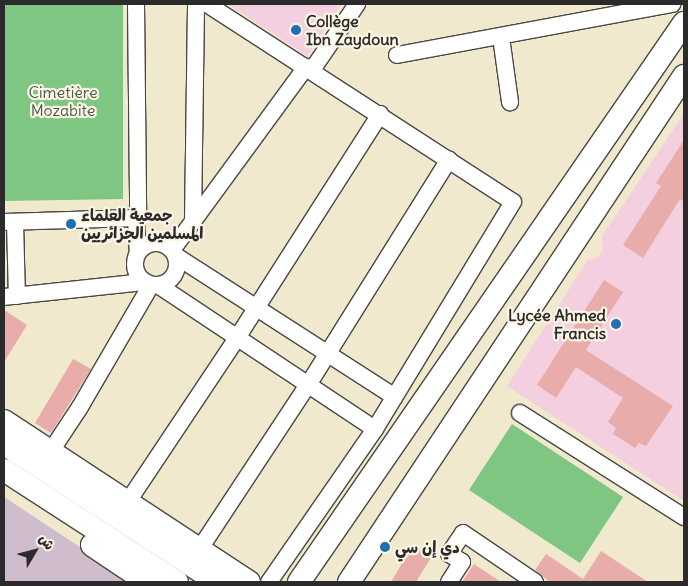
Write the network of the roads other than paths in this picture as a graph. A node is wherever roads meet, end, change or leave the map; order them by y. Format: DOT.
graph roads {
  1 [pos="136,4"];
  2 [pos="196,4"];
  3 [pos="207,4"];
  4 [pos="357,4"];
  5 [pos="672,4"];
  6 [pos="684,23"];
  7 [pos="501,37"];
  8 [pos="397,55"];
  9 [pos="309,69"];
  10 [pos="684,76"];
  11 [pos="510,102"];
  12 [pos="380,114"];
  13 [pos="449,159"];
  14 [pos="136,218"];
  15 [pos="194,220"];
  16 [pos="9,222"];
  17 [pos="138,253"];
  18 [pos="174,253"];
  19 [pos="151,284"];
  20 [pos="10,296"];
  21 [pos="256,307"];
  22 [pos="237,338"];
  23 [pos="327,353"];
  24 [pos="308,385"];
  25 [pos="395,397"];
  26 [pos="520,412"];
  27 [pos="4,421"];
  28 [pos="375,429"];
  29 [pos="4,444"];
  30 [pos="51,451"];
  31 [pos="4,470"];
  32 [pos="4,486"];
  33 [pos="127,503"];
  34 [pos="684,517"];
  35 [pos="199,550"];
  36 [pos="147,582"];
  37 [pos="177,582"];
  38 [pos="217,582"];
  39 [pos="248,582"];
  40 [pos="269,582"];
  41 [pos="299,582"];
  42 [pos="349,582"];
  43 [pos="449,582"];
  44 [pos="535,582"];
  1 -- 14 [label="street"];
  2 -- 15 [label="street"];
  3 -- 9 [label="street"];
  4 -- 9 [label="street"];
  5 -- 7 [label="street"];
  6 -- 41 [label="main road"];
  7 -- 8 [label="street"];
  7 -- 11 [label="street"];
  9 -- 12 [label="street"];
  9 -- 15 [label="street"];
  10 -- 42 [label="main road"];
  12 -- 13 [label="street"];
  12 -- 21 [label="street"];
  13 -- 23 [label="street"];
  13 -- 25 [label="street"];
  14 -- 16 [label="street"];
  14 -- 17 [label="street"];
  15 -- 18 [label="street"];
  16 -- 20 [label="street"];
  17 -- 18 [label="street"];
  17 -- 19 [label="street"];
  18 -- 19 [label="street"];
  18 -- 21 [label="street"];
  19 -- 20 [label="street"];
  19 -- 22 [label="street"];
  19 -- 30 [label="street"];
  21 -- 22 [label="street"];
  21 -- 23 [label="street"];
  22 -- 24 [label="street"];
  22 -- 33 [label="street"];
  23 -- 24 [label="street"];
  23 -- 25 [label="street"];
  24 -- 28 [label="street"];
  24 -- 35 [label="street"];
  25 -- 28 [label="street"];
  26 -- 34 [label="street"];
  27 -- 30 [label="main road"];
  28 -- 40 [label="street"];
  29 -- 38 [label="main road"];
  30 -- 33 [label="main road"];
  31 -- 37 [label="main road"];
  32 -- 36 [label="main road"];
  33 -- 35 [label="main road"];
  35 -- 39 [label="main road"];
  43 -- 44 [label="street"];
}
